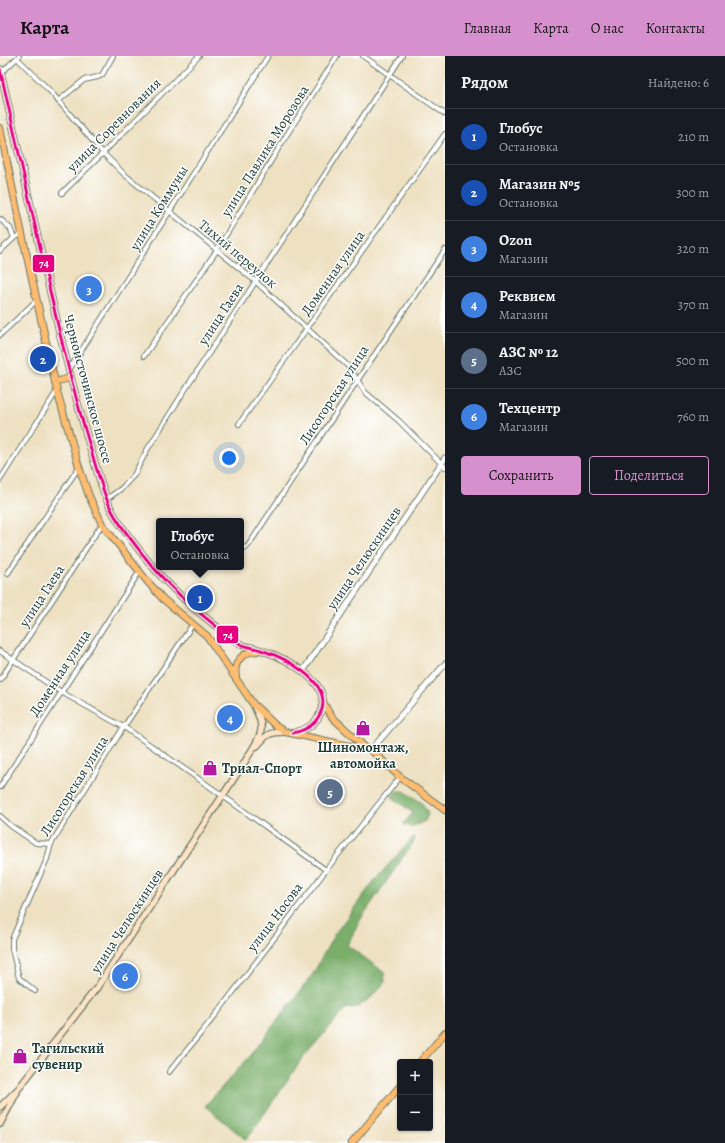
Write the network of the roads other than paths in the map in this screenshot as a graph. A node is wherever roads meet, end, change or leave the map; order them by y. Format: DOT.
graph roads {
  1 [pos="113,56"];
  2 [pos="199,56"];
  3 [pos="268,56"];
  4 [pos="337,56"];
  5 [pos="363,56"];
  6 [pos="402,56"];
  7 [pos="18,57"];
  8 [pos="0,72"];
  9 [pos="390,76"];
  10 [pos="58,101"];
  11 [pos="445,114"];
  12 [pos="0,128"];
  13 [pos="445,134"];
  14 [pos="103,153"];
  15 [pos="62,193"];
  16 [pos="170,211"];
  17 [pos="0,218"];
  18 [pos="22,234"];
  19 [pos="14,238"];
  20 [pos="217,250"];
  21 [pos="445,250"];
  22 [pos="0,251"];
  23 [pos="255,281"];
  24 [pos="37,300"];
  25 [pos="308,329"];
  26 [pos="0,335"];
  27 [pos="144,356"];
  28 [pos="68,371"];
  29 [pos="70,378"];
  30 [pos="357,381"];
  31 [pos="55,382"];
  32 [pos="57,391"];
  33 [pos="239,424"];
  34 [pos="445,458"];
  35 [pos="443,465"];
  36 [pos="78,467"];
  37 [pos="0,480"];
  38 [pos="107,499"];
  39 [pos="102,524"];
  40 [pos="244,547"];
  41 [pos="156,570"];
  42 [pos="156,570"];
  43 [pos="140,571"];
  44 [pos="8,573"];
  45 [pos="193,624"];
  46 [pos="261,650"];
  47 [pos="0,651"];
  48 [pos="13,660"];
  49 [pos="445,664"];
  50 [pos="303,671"];
  51 [pos="236,679"];
  52 [pos="0,680"];
  53 [pos="61,692"];
  54 [pos="323,702"];
  55 [pos="253,704"];
  56 [pos="123,728"];
  57 [pos="284,732"];
  58 [pos="293,733"];
  59 [pos="369,749"];
  60 [pos="246,760"];
  61 [pos="400,778"];
  62 [pos="0,787"];
  63 [pos="223,796"];
  64 [pos="445,810"];
  65 [pos="0,816"];
  66 [pos="51,844"];
  67 [pos="326,870"];
  68 [pos="35,991"];
  69 [pos="445,1033"];
  70 [pos="423,1059"];
  71 [pos="169,1072"];
  72 [pos="19,1088"];
  73 [pos="397,1090"];
  74 [pos="0,1107"];
  75 [pos="0,1124"];
  76 [pos="352,1143"];
  1 -- 10 [label="street"];
  2 -- 14 [label="street, улица Соревнования"];
  3 -- 16 [label="street, улица Коммуны"];
  4 -- 20 [label="street, улица Павлика Морозова"];
  5 -- 9 [label="street"];
  6 -- 9 [label="street, улица Гаева"];
  7 -- 8 [label="street"];
  7 -- 10 [label="street, Тихий переулок"];
  8 -- 28 [label="main road, Черноисточинское шоссе"];
  9 -- 11 [label="street"];
  9 -- 23 [label="street, улица Гаева"];
  10 -- 14 [label="street, Тихий переулок"];
  12 -- 18 [label="main road, Черноисточинское шоссе"];
  13 -- 25 [label="street, Доменная улица"];
  14 -- 15 [label="street, улица Соревнования"];
  14 -- 16 [label="street, Тихий переулок"];
  16 -- 20 [label="street, Тихий переулок"];
  16 -- 28 [label="street, улица Коммуны"];
  17 -- 19 [label="street"];
  18 -- 19 [label="street"];
  18 -- 24 [label="main road, Черноисточинское шоссе"];
  19 -- 22 [label="street"];
  20 -- 23 [label="street, Тихий переулок"];
  20 -- 27 [label="street, улица Павлика Морозова"];
  21 -- 30 [label="street, Лисогорская улица"];
  23 -- 25 [label="street, Тихий переулок"];
  23 -- 38 [label="street, улица Гаева"];
  24 -- 26 [label="street"];
  24 -- 31 [label="main road, Черноисточинское шоссе"];
  25 -- 30 [label="street, Тихий переулок"];
  25 -- 33 [label="street, Доменная улица"];
  28 -- 29 [label="main road, Черноисточинское шоссе"];
  29 -- 31 [label="main road"];
  29 -- 38 [label="main road, Черноисточинское шоссе"];
  30 -- 35 [label="street, Тихий переулок"];
  30 -- 40 [label="street, Лисогорская улица"];
  31 -- 32 [label="main road, Черноисточинское шоссе"];
  32 -- 36 [label="main road, Черноисточинское шоссе"];
  32 -- 37 [label="street"];
  34 -- 35 [label="street, улица Челюскинцев"];
  35 -- 50 [label="street, улица Челюскинцев"];
  36 -- 39 [label="main road, Черноисточинское шоссе"];
  36 -- 44 [label="street"];
  38 -- 42 [label="main road, Черноисточинское шоссе"];
  39 -- 43 [label="main road, Черноисточинское шоссе"];
  39 -- 48 [label="street, улица Гаева"];
  41 -- 46 [label="main road, Черноисточинское шоссе"];
  43 -- 45 [label="main road, Черноисточинское шоссе"];
  43 -- 53 [label="street, Доменная улица"];
  45 -- 51 [label="main road, Черноисточинское шоссе"];
  45 -- 56 [label="street, Лисогорская улица"];
  46 -- 50 [label="main road"];
  46 -- 51 [label="main road"];
  47 -- 48 [label="street"];
  48 -- 52 [label="street, улица Гаева"];
  48 -- 53 [label="street"];
  49 -- 59 [label="street"];
  50 -- 54 [label="main road"];
  51 -- 55 [label="main road"];
  53 -- 56 [label="street"];
  53 -- 62 [label="street, Доменная улица"];
  54 -- 58 [label="main road"];
  54 -- 59 [label="main road"];
  55 -- 57 [label="main road"];
  55 -- 60 [label="main road, улица Челюскинцев"];
  56 -- 63 [label="street"];
  56 -- 66 [label="street, Лисогорская улица"];
  57 -- 58 [label="main road"];
  57 -- 60 [label="main road, улица Челюскинцев"];
  58 -- 59 [label="main road"];
  59 -- 61 [label="main road"];
  60 -- 63 [label="main road, улица Челюскинцев"];
  61 -- 64 [label="main road"];
  61 -- 67 [label="street, улица Носова"];
  63 -- 67 [label="street"];
  63 -- 72 [label="main road, улица Челюскинцев"];
  65 -- 66 [label="street"];
  66 -- 68 [label="street, Лисогорская улица"];
  67 -- 71 [label="street, улица Носова"];
  69 -- 70 [label="main road"];
  72 -- 74 [label="main road, улица Челюскинцев"];
  72 -- 75 [label="main road, улица Челюскинцев"];
  73 -- 76 [label="main road"];
}
